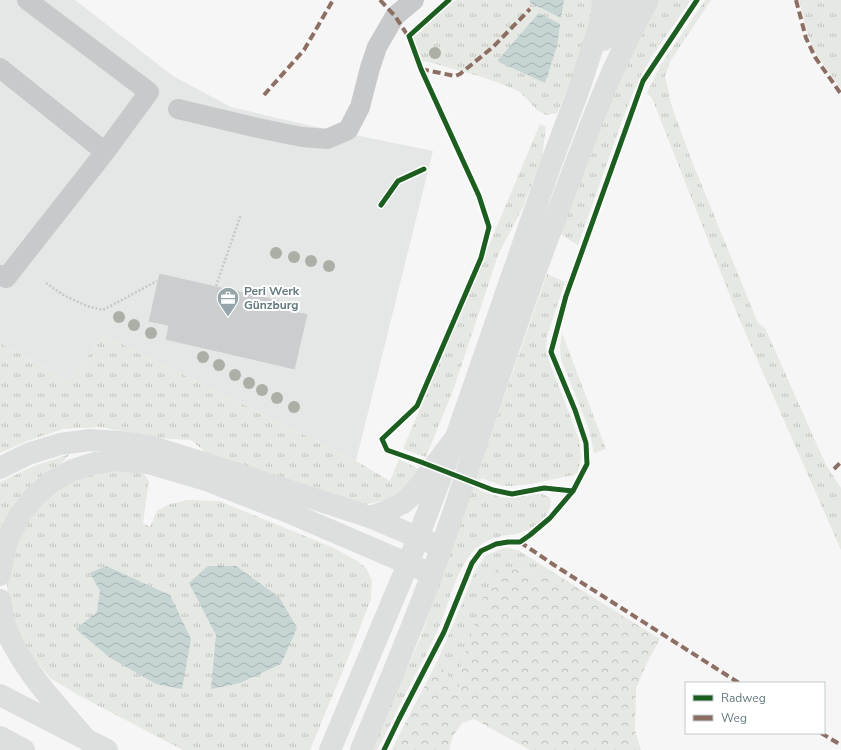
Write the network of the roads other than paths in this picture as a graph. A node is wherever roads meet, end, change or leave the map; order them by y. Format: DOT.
graph roads {
  1 [pos="27,0"];
  2 [pos="414,0"];
  3 [pos="603,0"];
  4 [pos="625,0"];
  5 [pos="648,0"];
  6 [pos="0,68"];
  7 [pos="580,86"];
  8 [pos="178,109"];
  9 [pos="105,152"];
  10 [pos="0,275"];
  11 [pos="456,437"];
  12 [pos="0,468"];
  13 [pos="370,517"];
  14 [pos="418,538"];
  15 [pos="441,547"];
  16 [pos="408,564"];
  17 [pos="432,574"];
  18 [pos="0,575"];
  19 [pos="0,600"];
  20 [pos="0,695"];
  21 [pos="0,737"];
  22 [pos="87,740"];
  23 [pos="24,750"];
  24 [pos="107,750"];
  25 [pos="330,750"];
  26 [pos="361,750"];
  1 -- 9 [label="lane"];
  2 -- 8 [label="lane"];
  3 -- 7 [label="main road"];
  4 -- 7 [label="main road"];
  5 -- 15 [label="main road"];
  6 -- 9 [label="lane"];
  7 -- 11 [label="main road"];
  9 -- 10 [label="lane"];
  11 -- 13 [label="main road"];
  11 -- 14 [label="main road"];
  12 -- 13 [label="main road"];
  13 -- 14 [label="main road"];
  14 -- 15 [label="main road"];
  14 -- 16 [label="main road"];
  15 -- 17 [label="main road"];
  16 -- 17 [label="main road"];
  16 -- 18 [label="main road"];
  16 -- 25 [label="main road"];
  17 -- 26 [label="main road"];
  19 -- 22 [label="main road"];
  20 -- 22 [label="main road"];
  21 -- 23 [label="main road"];
  22 -- 24 [label="main road"];
}
